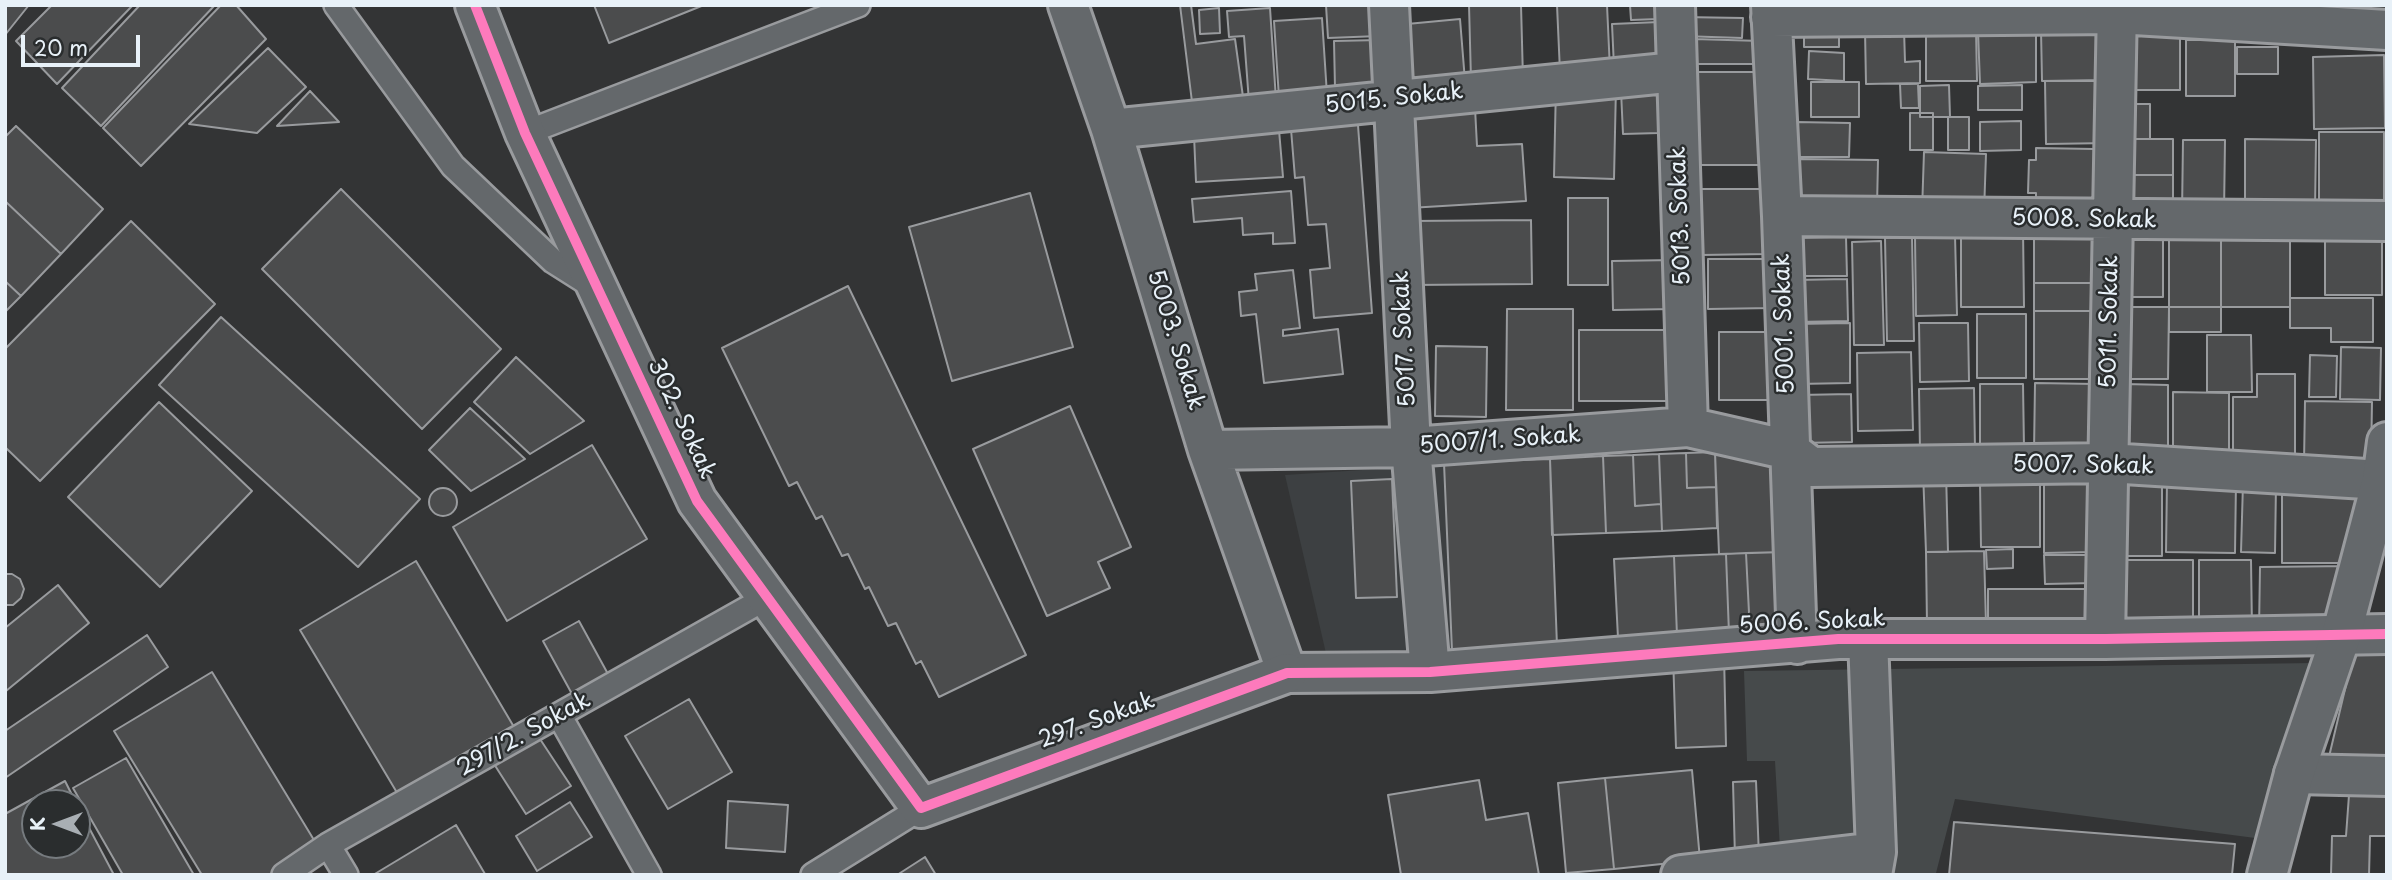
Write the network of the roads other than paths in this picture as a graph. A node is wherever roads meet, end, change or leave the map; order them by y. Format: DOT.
graph roads {
  1 [pos="336,5"];
  2 [pos="475,5"];
  3 [pos="858,5"];
  4 [pos="1068,5"];
  5 [pos="1389,5"];
  6 [pos="1675,5"];
  7 [pos="2117,10"];
  8 [pos="1771,11"];
  9 [pos="2387,30"];
  10 [pos="1676,72"];
  11 [pos="1393,99"];
  12 [pos="1111,129"];
  13 [pos="525,133"];
  14 [pos="1782,216"];
  15 [pos="2112,220"];
  16 [pos="2387,221"];
  17 [pos="598,289"];
  18 [pos="1688,427"];
  19 [pos="2387,442"];
  20 [pos="1411,447"];
  21 [pos="1208,450"];
  22 [pos="1789,450"];
  23 [pos="2108,463"];
  24 [pos="2382,480"];
  25 [pos="766,598"];
  26 [pos="2387,634"];
  27 [pos="2341,636"];
  28 [pos="1868,638"];
  29 [pos="2105,639"];
  30 [pos="1797,643"];
  31 [pos="1430,671"];
  32 [pos="1287,673"];
  33 [pos="559,715"];
  34 [pos="2294,774"];
  35 [pos="2387,775"];
  36 [pos="921,808"];
  37 [pos="328,845"];
  38 [pos="1874,863"];
  39 [pos="284,875"];
  40 [pos="346,875"];
  41 [pos="649,875"];
  42 [pos="813,875"];
  43 [pos="1681,875"];
  44 [pos="2267,875"];
  1 -- 17 [label="lane"];
  2 -- 13 [label="street, 302. Sokak"];
  3 -- 13 [label="lane"];
  4 -- 12 [label="street, 5003. Sokak"];
  5 -- 11 [label="street, 5017. Sokak"];
  6 -- 10 [label="street, 5013. Sokak"];
  7 -- 8 [label="street"];
  7 -- 9 [label="street"];
  7 -- 15 [label="street, 5011. Sokak"];
  8 -- 14 [label="street, 5001. Sokak"];
  10 -- 11 [label="street, 5015. Sokak"];
  10 -- 18 [label="street, 5013. Sokak"];
  11 -- 12 [label="street, 5015. Sokak"];
  11 -- 20 [label="street, 5017. Sokak"];
  12 -- 21 [label="street, 5003. Sokak"];
  13 -- 17 [label="street, 302. Sokak"];
  14 -- 15 [label="street, 5008. Sokak"];
  14 -- 22 [label="street, 5001. Sokak"];
  15 -- 16 [label="street, 5008. Sokak"];
  15 -- 23 [label="street, 5011. Sokak"];
  17 -- 25 [label="street, 302. Sokak"];
  18 -- 20 [label="street, 5007/1. Sokak"];
  18 -- 22 [label="street, 5007/1. Sokak"];
  19 -- 24 [label="street"];
  20 -- 21 [label="street, 5007/1. Sokak"];
  20 -- 31 [label="street, 5017. Sokak"];
  21 -- 32 [label="street, 5003. Sokak"];
  22 -- 23 [label="street, 5007. Sokak"];
  22 -- 30 [label="street, 5001. Sokak"];
  23 -- 24 [label="street, 5007. Sokak"];
  23 -- 29 [label="street, 5011. Sokak"];
  24 -- 27 [label="street"];
  25 -- 33 [label="lane, 297/2. Sokak"];
  25 -- 36 [label="street, 302. Sokak"];
  26 -- 27 [label="street, 5006. Sokak"];
  27 -- 29 [label="street, 5006. Sokak"];
  27 -- 34 [label="street"];
  28 -- 29 [label="street, 5006. Sokak"];
  28 -- 30 [label="street, 5006. Sokak"];
  28 -- 38 [label="street"];
  30 -- 31 [label="street, 5006. Sokak"];
  31 -- 32 [label="street, 5006. Sokak"];
  32 -- 36 [label="street, 297. Sokak"];
  33 -- 37 [label="lane, 297/2. Sokak"];
  33 -- 41 [label="lane"];
  34 -- 35 [label="street"];
  34 -- 44 [label="street"];
  36 -- 42 [label="lane, 297. Sokak"];
  37 -- 39 [label="lane, 297/2. Sokak"];
  37 -- 40 [label="lane"];
  38 -- 43 [label="street"];
}
